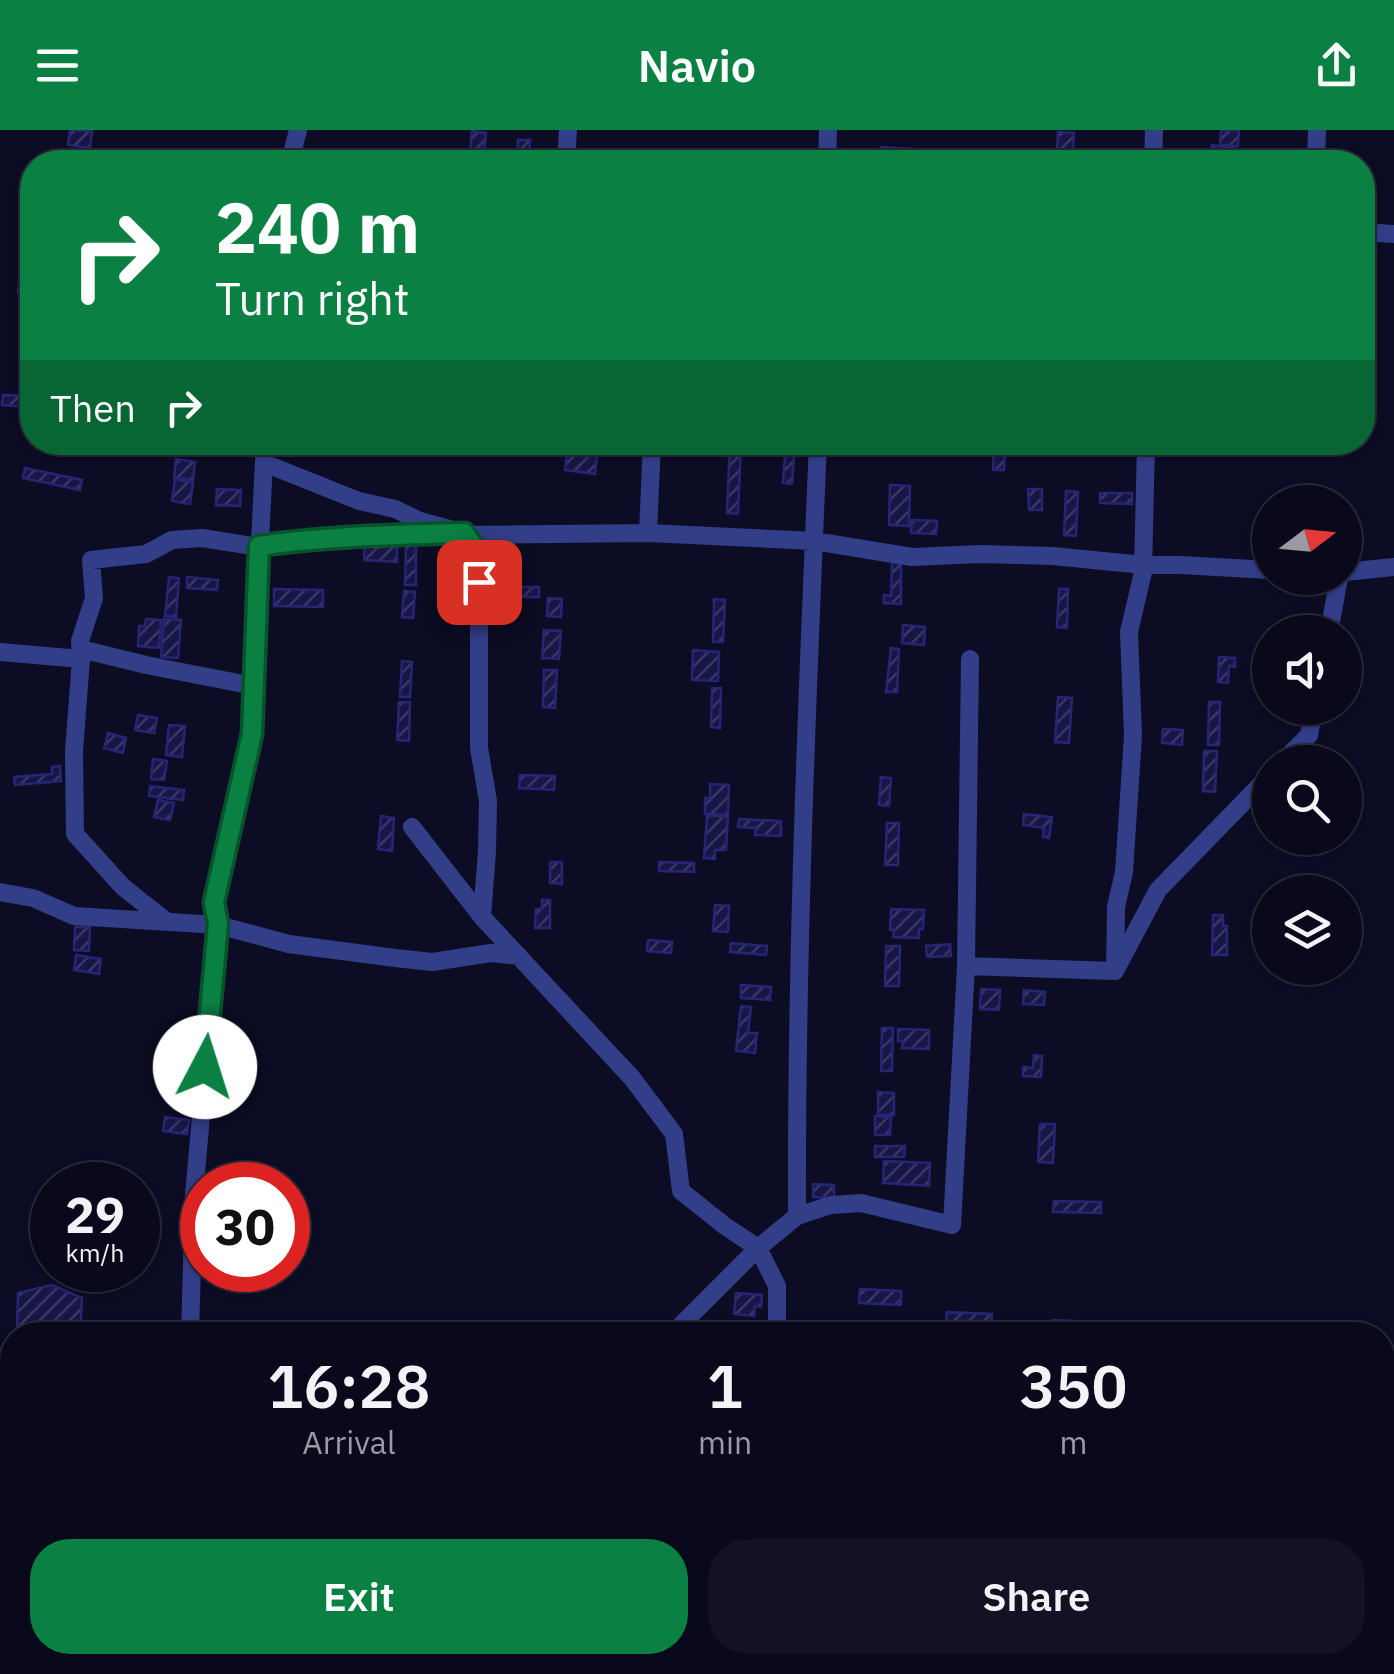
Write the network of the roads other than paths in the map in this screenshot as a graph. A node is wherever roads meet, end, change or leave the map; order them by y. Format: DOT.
graph roads {
  1 [pos="264,455"];
  2 [pos="651,455"];
  3 [pos="817,455"];
  4 [pos="1146,455"];
  5 [pos="264,463"];
  6 [pos="464,533"];
  7 [pos="648,533"];
  8 [pos="814,541"];
  9 [pos="259,546"];
  10 [pos="1143,565"];
  11 [pos="1394,567"];
  12 [pos="1252,569"];
  13 [pos="1362,570"];
  14 [pos="0,652"];
  15 [pos="81,654"];
  16 [pos="970,659"];
  17 [pos="254,686"];
  18 [pos="1252,793"];
  19 [pos="412,827"];
  20 [pos="0,892"];
  21 [pos="482,917"];
  22 [pos="166,921"];
  23 [pos="218,924"];
  24 [pos="518,956"];
  25 [pos="966,966"];
  26 [pos="1115,971"];
  27 [pos="797,1216"];
  28 [pos="758,1248"];
  29 [pos="190,1322"];
  30 [pos="684,1322"];
  31 [pos="777,1322"];
  1 -- 5 [label="street"];
  2 -- 7 [label="street"];
  3 -- 8 [label="street"];
  4 -- 10 [label="street"];
  5 -- 6 [label="street"];
  5 -- 9 [label="street"];
  6 -- 7 [label="street"];
  6 -- 9 [label="street"];
  6 -- 21 [label="street"];
  7 -- 8 [label="street"];
  8 -- 10 [label="street"];
  8 -- 27 [label="street"];
  9 -- 15 [label="street"];
  9 -- 17 [label="street"];
  10 -- 12 [label="street"];
  10 -- 26 [label="street"];
  11 -- 13 [label="street"];
  14 -- 15 [label="street"];
  15 -- 17 [label="street"];
  15 -- 22 [label="street"];
  16 -- 25 [label="street"];
  17 -- 23 [label="street"];
  18 -- 26 [label="street"];
  19 -- 21 [label="street"];
  20 -- 22 [label="street"];
  21 -- 24 [label="street"];
  22 -- 23 [label="street"];
  23 -- 24 [label="street"];
  23 -- 29 [label="street"];
  24 -- 28 [label="street"];
  25 -- 26 [label="street"];
  25 -- 27 [label="street"];
  27 -- 28 [label="street"];
  28 -- 30 [label="street"];
  28 -- 31 [label="street"];
}
